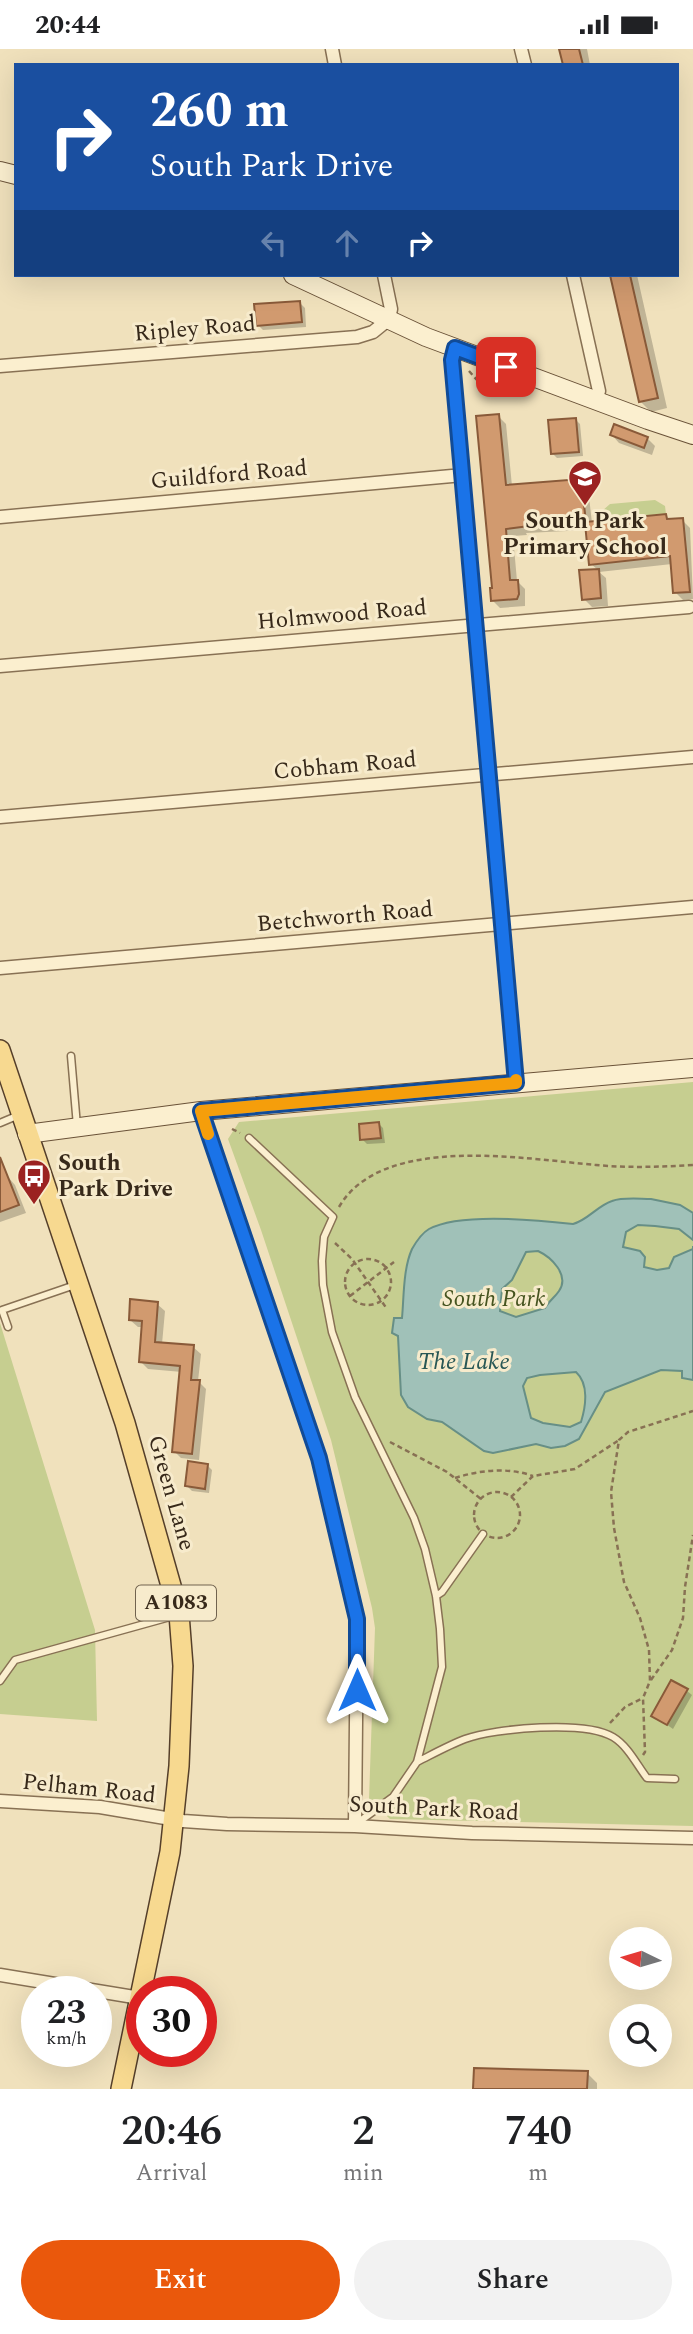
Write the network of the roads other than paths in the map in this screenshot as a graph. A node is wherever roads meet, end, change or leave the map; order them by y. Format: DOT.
graph roads {
  1 [pos="297,277"];
  2 [pos="384,277"];
  3 [pos="573,277"];
  4 [pos="389,320"];
  5 [pos="455,348"];
  6 [pos="0,366"];
  7 [pos="596,401"];
  8 [pos="693,435"];
  9 [pos="463,475"];
  10 [pos="0,517"];
  11 [pos="689,607"];
  12 [pos="477,624"];
  13 [pos="0,666"];
  14 [pos="693,757"];
  15 [pos="490,775"];
  16 [pos="0,817"];
  17 [pos="693,907"];
  18 [pos="502,925"];
  19 [pos="0,968"];
  20 [pos="0,1050"];
  21 [pos="71,1056"];
  22 [pos="693,1068"];
  23 [pos="4,1072"];
  24 [pos="516,1083"];
  25 [pos="201,1111"];
  26 [pos="21,1114"];
  27 [pos="0,1123"];
  28 [pos="78,1128"];
  29 [pos="27,1134"];
  30 [pos="249,1138"];
  31 [pos="76,1284"];
  32 [pos="8,1327"];
  33 [pos="483,1534"];
  34 [pos="436,1596"];
  35 [pos="179,1614"];
  36 [pos="0,1681"];
  37 [pos="417,1762"];
  38 [pos="675,1779"];
  39 [pos="0,1801"];
  40 [pos="173,1819"];
  41 [pos="355,1826"];
  42 [pos="693,1838"];
  43 [pos="0,1975"];
  44 [pos="144,1976"];
  45 [pos="126,1996"];
  46 [pos="126,2064"];
  47 [pos="121,2089"];
  1 -- 4 [label="street"];
  2 -- 4 [label="street"];
  3 -- 7 [label="street"];
  4 -- 5 [label="street"];
  4 -- 6 [label="street, Ripley Road"];
  5 -- 7 [label="street"];
  5 -- 9 [label="street"];
  7 -- 8 [label="street"];
  9 -- 10 [label="street, Guildford Road"];
  9 -- 12 [label="street"];
  11 -- 12 [label="street, Holmwood Road"];
  12 -- 13 [label="street, Holmwood Road"];
  12 -- 15 [label="street"];
  14 -- 15 [label="street, Cobham Road"];
  15 -- 16 [label="street, Cobham Road"];
  15 -- 18 [label="street"];
  17 -- 18 [label="street, Betchworth Road"];
  18 -- 19 [label="street, Betchworth Road"];
  18 -- 24 [label="street"];
  20 -- 23 [label="main road, Green Lane / A1083"];
  21 -- 28 [label="lane"];
  22 -- 24 [label="street"];
  23 -- 26 [label="main road, Green Lane / A1083"];
  24 -- 25 [label="street"];
  25 -- 28 [label="street"];
  25 -- 41 [label="street"];
  26 -- 27 [label="lane"];
  26 -- 29 [label="main road, Green Lane / A1083"];
  28 -- 29 [label="street"];
  29 -- 31 [label="main road, Green Lane / A1083"];
  30 -- 34 [label="lane"];
  31 -- 32 [label="lane"];
  31 -- 35 [label="main road, Green Lane / A1083"];
  33 -- 34 [label="lane"];
  34 -- 37 [label="lane"];
  35 -- 36 [label="lane"];
  35 -- 40 [label="main road, Green Lane / A1083"];
  37 -- 38 [label="lane"];
  37 -- 41 [label="lane"];
  39 -- 40 [label="street, Pelham Road"];
  40 -- 41 [label="street, South Park Road"];
  40 -- 44 [label="main road, Green Lane / A1083"];
  41 -- 42 [label="street, South Park Road"];
  43 -- 45 [label="street"];
  46 -- 47 [label="main road, Green Lane / A1083"];
}
